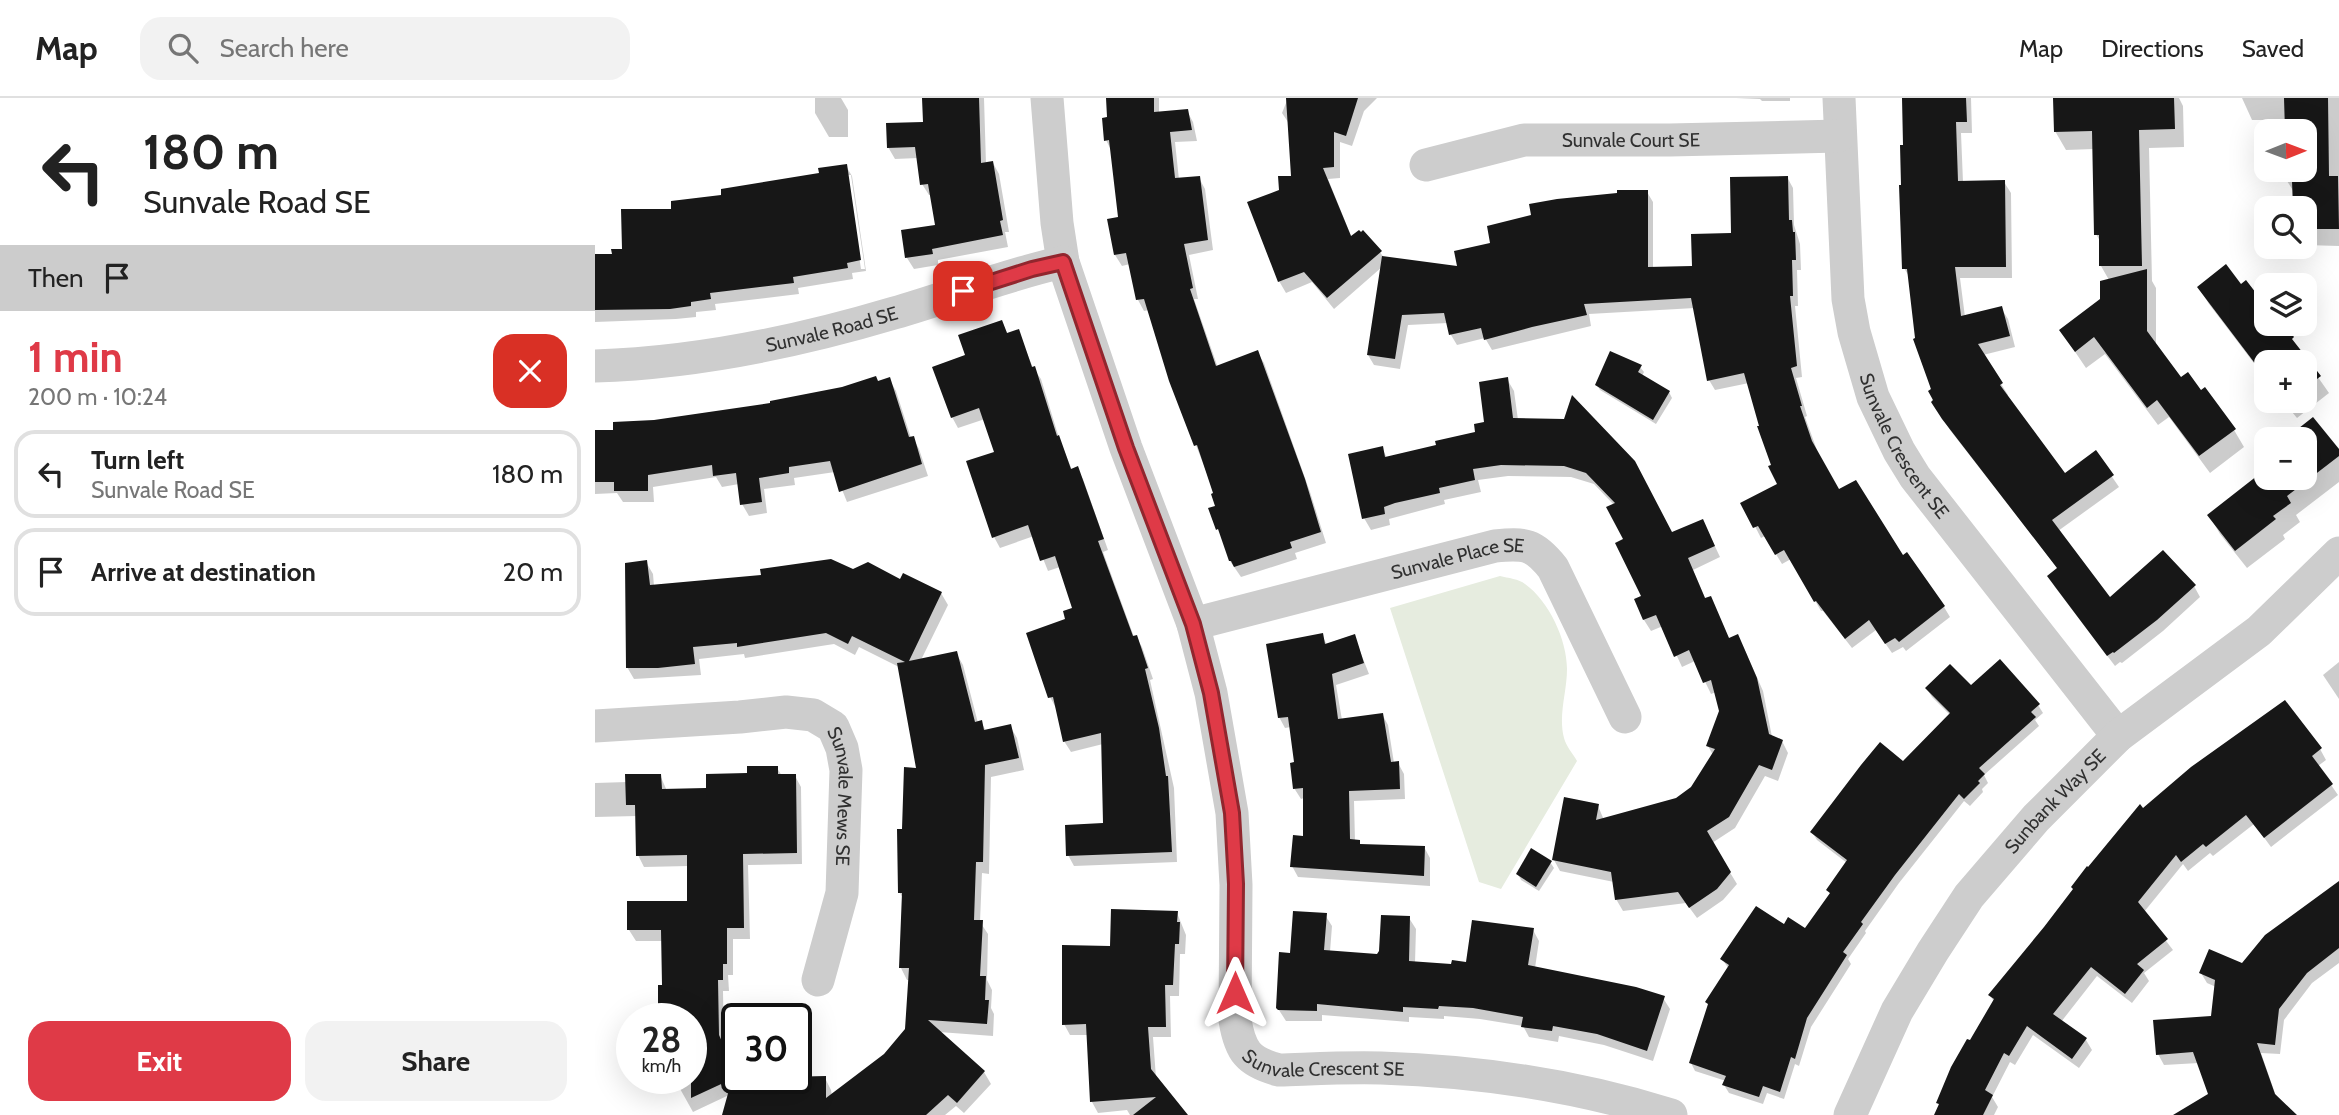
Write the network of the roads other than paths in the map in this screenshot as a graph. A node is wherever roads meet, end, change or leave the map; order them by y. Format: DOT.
graph roads {
  1 [pos="1047,98"];
  2 [pos="1839,98"];
  3 [pos="1839,136"];
  4 [pos="1426,165"];
  5 [pos="1063,262"];
  6 [pos="595,366"];
  7 [pos="2339,553"];
  8 [pos="1193,624"];
  9 [pos="1625,718"];
  10 [pos="595,726"];
  11 [pos="2118,736"];
  12 [pos="818,980"];
  13 [pos="1671,1115"];
  14 [pos="1850,1115"];
  1 -- 5 [label="street, Sunvale Crescent SE"];
  2 -- 3 [label="street, Sunvale Crescent SE"];
  3 -- 4 [label="street, Sunvale Court SE"];
  3 -- 11 [label="street, Sunvale Crescent SE"];
  5 -- 6 [label="street, Sunvale Road SE"];
  5 -- 8 [label="street, Sunvale Crescent SE"];
  7 -- 11 [label="street, Sunbank Way SE"];
  8 -- 9 [label="street, Sunvale Place SE"];
  8 -- 13 [label="street, Sunvale Crescent SE"];
  10 -- 12 [label="street, Sunvale Mews SE"];
  11 -- 14 [label="street, Sunbank Way SE"];
}
